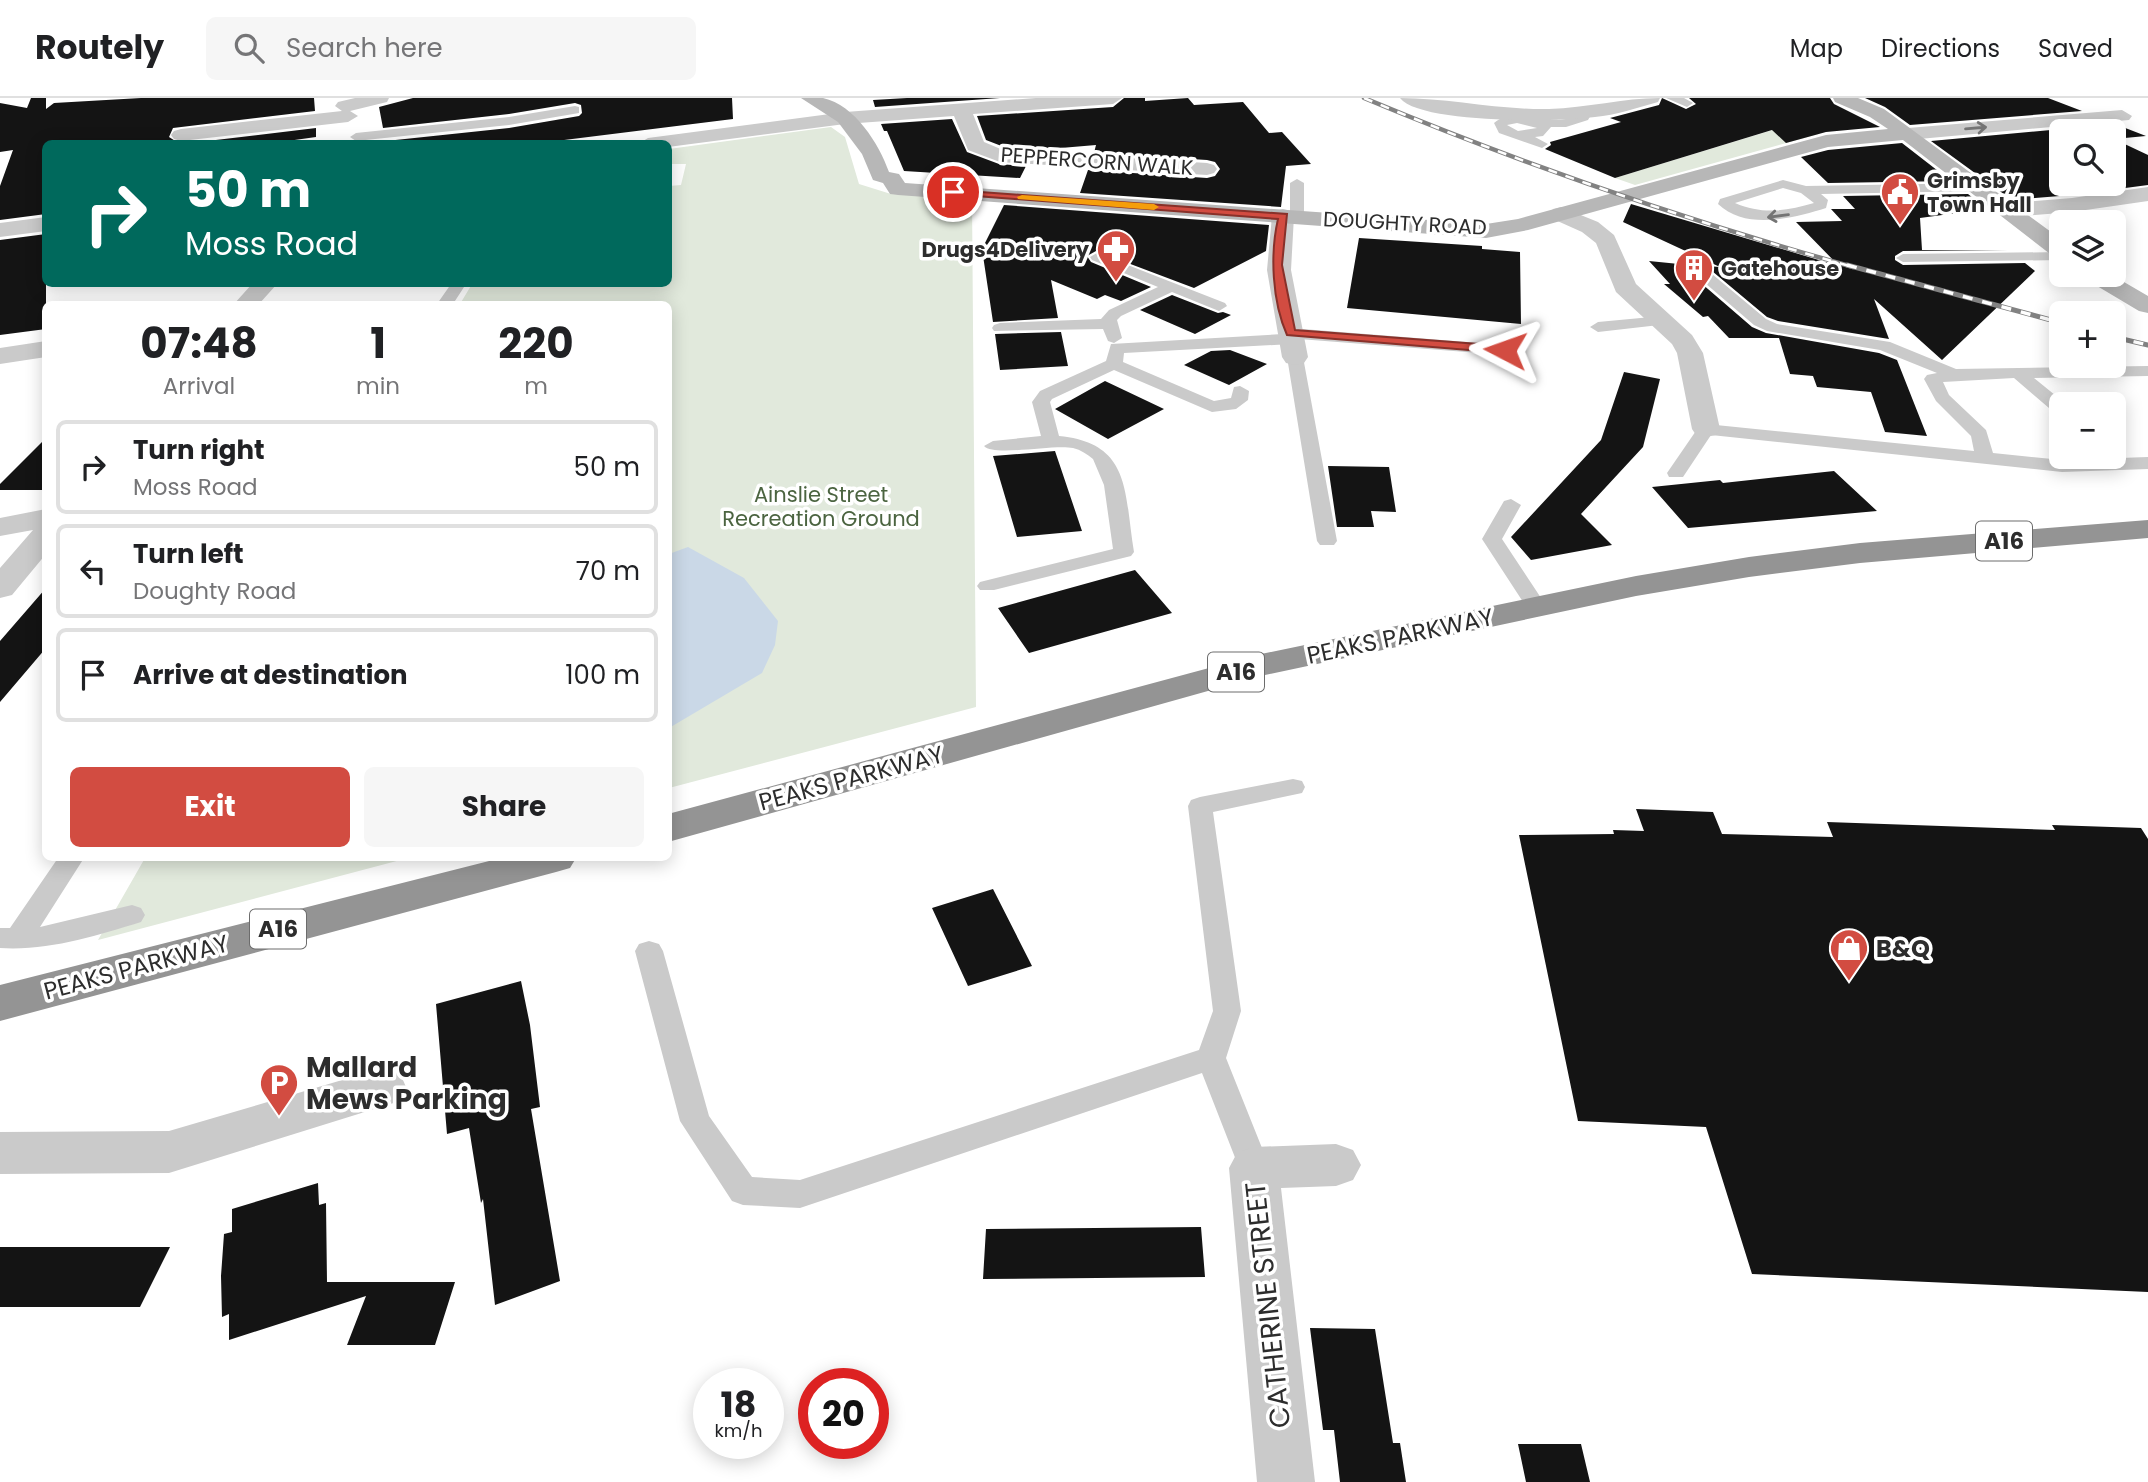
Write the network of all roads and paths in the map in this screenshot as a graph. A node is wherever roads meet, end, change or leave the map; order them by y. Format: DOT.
graph roads {
  1 [pos="380,98"];
  2 [pos="810,98"];
  3 [pos="1113,98"];
  4 [pos="1409,98"];
  5 [pos="1651,98"];
  6 [pos="1672,98"];
  7 [pos="1842,98"];
  8 [pos="2076,98"];
  9 [pos="1687,103"];
  10 [pos="345,106"];
  11 [pos="961,109"];
  12 [pos="575,110"];
  13 [pos="1586,113"];
  14 [pos="845,118"];
  15 [pos="1539,123"];
  16 [pos="1521,134"];
  17 [pos="1908,134"];
  18 [pos="181,135"];
  19 [pos="356,139"];
  20 [pos="672,141"];
  21 [pos="1542,144"];
  22 [pos="1207,169"];
  23 [pos="1297,183"];
  24 [pos="1980,187"];
  25 [pos="1806,190"];
  26 [pos="2148,194"];
  27 [pos="2008,210"];
  28 [pos="1561,214"];
  29 [pos="1290,217"];
  30 [pos="42,225"];
  31 [pos="0,230"];
  32 [pos="2049,243"];
  33 [pos="2049,254"];
  34 [pos="1097,257"];
  35 [pos="1903,258"];
  36 [pos="1689,262"];
  37 [pos="262,287"];
  38 [pos="1171,287"];
  39 [pos="2116,287"];
  40 [pos="249,301"];
  41 [pos="1219,306"];
  42 [pos="2148,306"];
  43 [pos="1662,321"];
  44 [pos="1110,324"];
  45 [pos="1598,327"];
  46 [pos="1000,328"];
  47 [pos="1292,343"];
  48 [pos="42,350"];
  49 [pos="1505,350"];
  50 [pos="0,356"];
  51 [pos="1115,356"];
  52 [pos="2148,371"];
  53 [pos="1954,374"];
  54 [pos="2019,374"];
  55 [pos="1240,391"];
  56 [pos="2049,399"];
  57 [pos="1706,429"];
  58 [pos="1051,441"];
  59 [pos="993,446"];
  60 [pos="1985,458"];
  61 [pos="2126,460"];
  62 [pos="2148,463"];
  63 [pos="2049,465"];
  64 [pos="1676,473"];
  65 [pos="1511,505"];
  66 [pos="42,519"];
  67 [pos="0,527"];
  68 [pos="2148,529"];
  69 [pos="42,539"];
  70 [pos="1327,541"];
  71 [pos="988,586"];
  72 [pos="0,587"];
  73 [pos="1536,607"];
  74 [pos="1293,787"];
  75 [pos="672,827"];
  76 [pos="69,861"];
  77 [pos="544,861"];
  78 [pos="132,915"];
  79 [pos="9,939"];
  80 [pos="649,951"];
  81 [pos="0,1003"];
  82 [pos="1211,1058"];
  83 [pos="383,1087"];
  84 [pos="0,1153"];
  85 [pos="1336,1166"];
  86 [pos="1254,1168"];
  87 [pos="1286,1482"];
  1 -- 10 [label="street"];
  2 -- 14 [label="street"];
  3 -- 11 [label="street"];
  4 -- 13 [label="street"];
  5 -- 13 [label="street"];
  6 -- 9 [label="lane"];
  7 -- 17 [label="street"];
  17 -- 8 [label="street, one-way"];
  10 -- 18 [label="street"];
  10 -- 19 [label="street"];
  11 -- 14 [label="street"];
  11 -- 22 [label="street, PEPPERCORN WALK"];
  12 -- 19 [label="lane"];
  13 -- 15 [label="lane"];
  14 -- 20 [label="street"];
  14 -- 29 [label="street, DOUGHTY ROAD"];
  15 -- 16 [label="lane"];
  15 -- 16 [label="lane"];
  16 -- 21 [label="lane"];
  17 -- 24 [label="street"];
  17 -- 28 [label="street, DOUGHTY ROAD"];
  23 -- 29 [label="lane"];
  24 -- 25 [label="lane"];
  24 -- 27 [label="street"];
  25 -- 25 [label="lane, one-way"];
  26 -- 27 [label="street"];
  27 -- 32 [label="street"];
  28 -- 29 [label="street, DOUGHTY ROAD"];
  28 -- 43 [label="street"];
  29 -- 47 [label="street"];
  30 -- 31 [label="street"];
  33 -- 35 [label="lane"];
  34 -- 38 [label="lane"];
  36 -- 53 [label="lane"];
  37 -- 40 [label="street"];
  38 -- 41 [label="lane"];
  38 -- 44 [label="lane"];
  39 -- 42 [label="street"];
  43 -- 45 [label="lane"];
  43 -- 57 [label="street"];
  44 -- 46 [label="lane"];
  44 -- 51 [label="lane"];
  47 -- 49 [label="lane"];
  47 -- 51 [label="lane"];
  47 -- 70 [label="lane"];
  48 -- 50 [label="street"];
  51 -- 55 [label="lane"];
  51 -- 58 [label="lane"];
  52 -- 54 [label="lane"];
  53 -- 54 [label="lane"];
  53 -- 60 [label="lane"];
  54 -- 56 [label="lane"];
  57 -- 60 [label="lane"];
  57 -- 64 [label="lane"];
  58 -- 59 [label="lane"];
  58 -- 71 [label="lane"];
  60 -- 63 [label="lane"];
  61 -- 62 [label="lane"];
  65 -- 73 [label="lane"];
  66 -- 67 [label="street"];
  68 -- 73 [label="highway, PEAKS PARKWAY / A16"];
  69 -- 72 [label="street"];
  73 -- 75 [label="highway, PEAKS PARKWAY / A16"];
  74 -- 82 [label="lane"];
  76 -- 79 [label="lane"];
  77 -- 81 [label="highway, PEAKS PARKWAY / A16"];
  78 -- 79 [label="lane"];
  80 -- 82 [label="lane"];
  82 -- 86 [label="lane"];
  83 -- 84 [label="street"];
  85 -- 86 [label="street, CATHERINE STREET"];
  86 -- 87 [label="street, CATHERINE STREET"];
}
